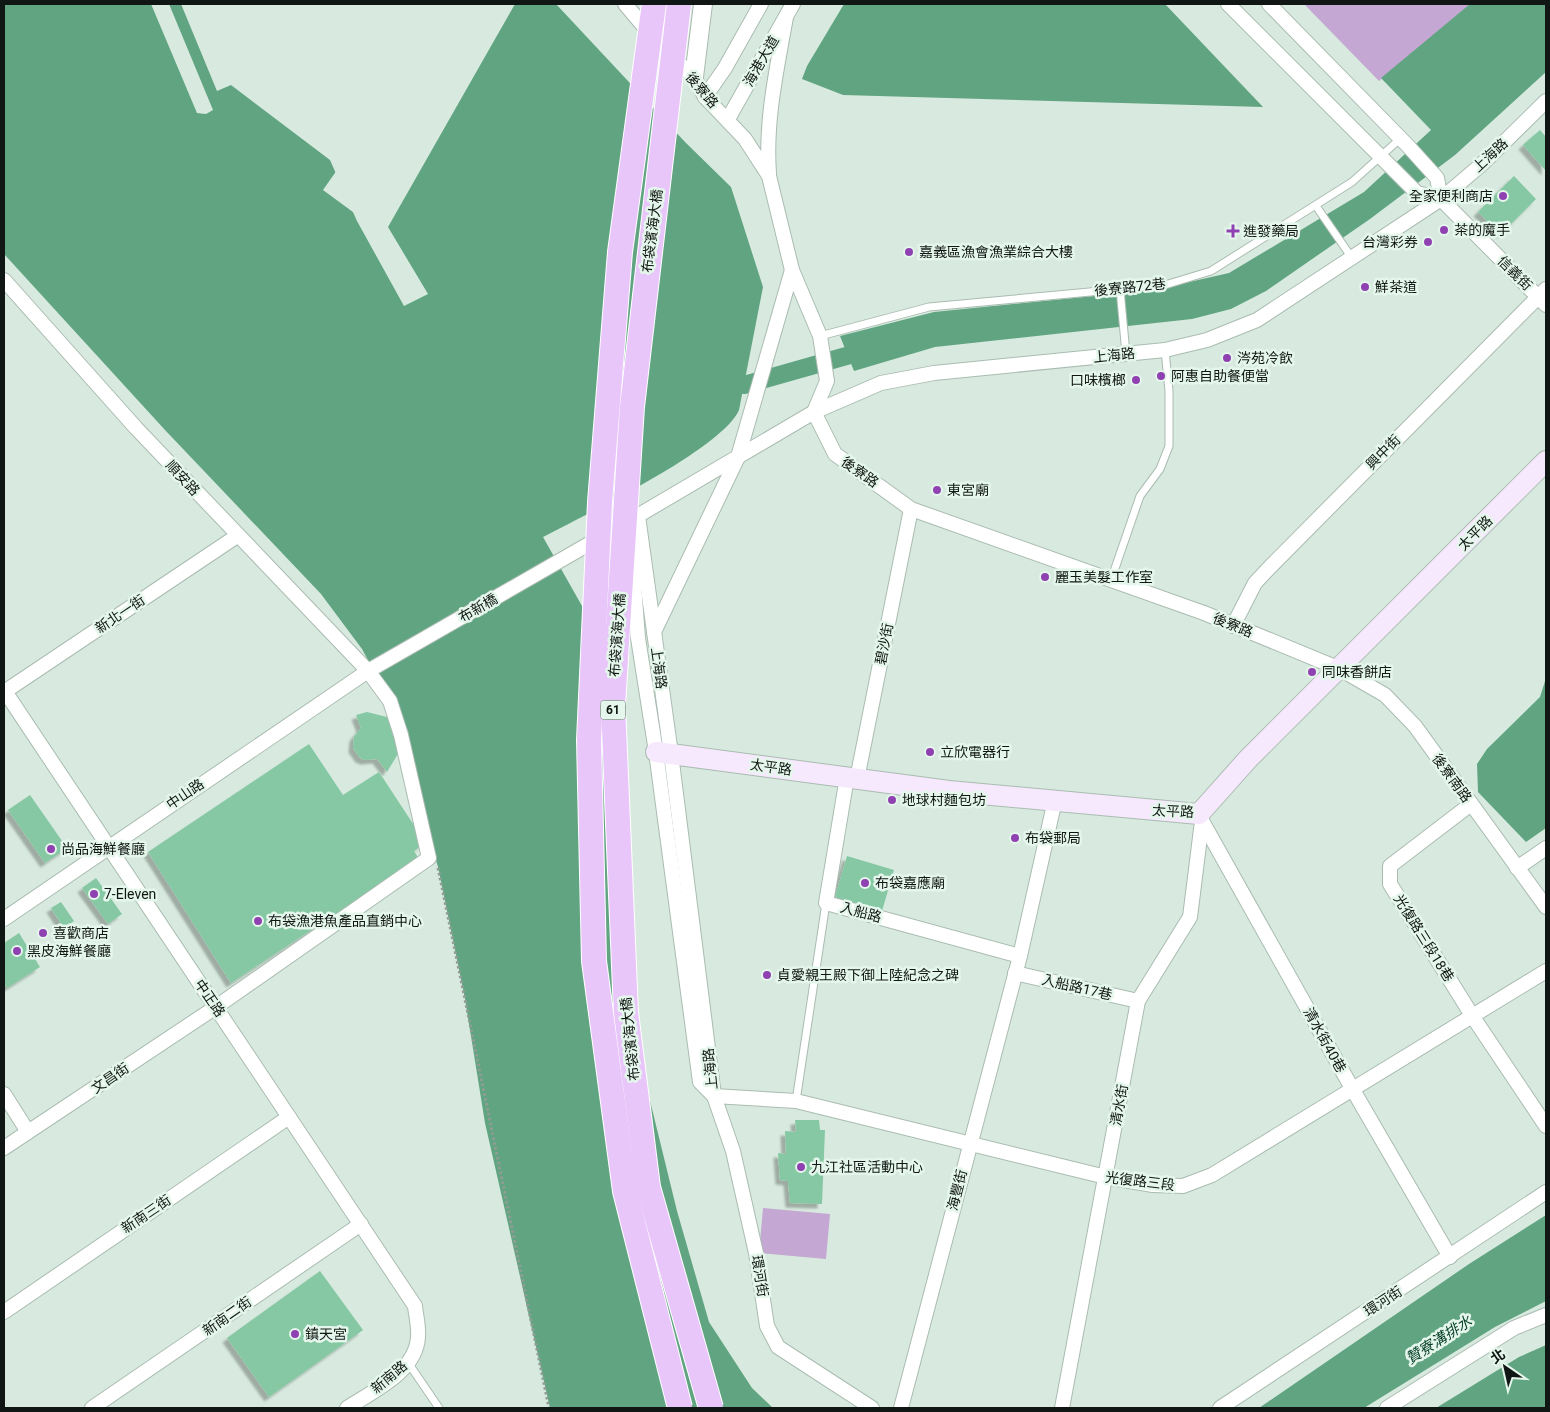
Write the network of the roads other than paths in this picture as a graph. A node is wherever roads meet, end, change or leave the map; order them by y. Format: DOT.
graph roads {
  1 [pos="625,4"];
  2 [pos="654,4"];
  3 [pos="679,4"];
  4 [pos="703,4"];
  5 [pos="761,4"];
  6 [pos="793,4"];
  7 [pos="1228,4"];
  8 [pos="1269,4"];
  9 [pos="786,17"];
  10 [pos="694,77"];
  11 [pos="705,96"];
  12 [pos="1546,101"];
  13 [pos="728,119"];
  14 [pos="1405,143"];
  15 [pos="1386,160"];
  16 [pos="769,176"];
  17 [pos="1441,199"];
  18 [pos="1316,206"];
  19 [pos="1352,258"];
  20 [pos="792,270"];
  21 [pos="4,280"];
  22 [pos="1120,289"];
  23 [pos="1544,297"];
  24 [pos="820,336"];
  25 [pos="1164,350"];
  26 [pos="1126,354"];
  27 [pos="814,412"];
  28 [pos="738,457"];
  29 [pos="1546,461"];
  30 [pos="911,509"];
  31 [pos="638,516"];
  32 [pos="237,536"];
  33 [pos="588,546"];
  34 [pos="1112,580"];
  35 [pos="1233,626"];
  36 [pos="654,632"];
  37 [pos="1340,669"];
  38 [pos="368,671"];
  39 [pos="4,691"];
  40 [pos="664,753"];
  41 [pos="852,778"];
  42 [pos="1055,800"];
  43 [pos="1470,804"];
  44 [pos="1201,818"];
  45 [pos="109,846"];
  46 [pos="1546,848"];
  47 [pos="429,858"];
  48 [pos="1517,868"];
  49 [pos="826,902"];
  50 [pos="1546,906"];
  51 [pos="4,919"];
  52 [pos="1020,956"];
  53 [pos="1546,972"];
  54 [pos="1015,973"];
  55 [pos="1138,1001"];
  56 [pos="216,1007"];
  57 [pos="1474,1017"];
  58 [pos="1353,1090"];
  59 [pos="4,1094"];
  60 [pos="714,1096"];
  61 [pos="796,1101"];
  62 [pos="289,1117"];
  63 [pos="1546,1126"];
  64 [pos="28,1132"];
  65 [pos="969,1143"];
  66 [pos="4,1148"];
  67 [pos="1106,1178"];
  68 [pos="1546,1192"];
  69 [pos="361,1224"];
  70 [pos="1450,1257"];
  71 [pos="415,1306"];
  72 [pos="4,1312"];
  73 [pos="1546,1315"];
  74 [pos="409,1364"];
  75 [pos="92,1408"];
  76 [pos="347,1408"];
  77 [pos="439,1408"];
  78 [pos="680,1408"];
  79 [pos="712,1408"];
  80 [pos="872,1408"];
  81 [pos="901,1408"];
  82 [pos="1062,1408"];
  83 [pos="1220,1408"];
  84 [pos="1387,1408"];
  1 -- 10 [label="street, 後寮路"];
  2 -- 78 [label="highway, 布袋濱海大橋 / 61, bridge"];
  3 -- 79 [label="highway, 布袋濱海大橋 / 61, bridge"];
  4 -- 10 [label="street"];
  5 -- 11 [label="street, 海港大道"];
  6 -- 9 [label="street, 海港大道"];
  7 -- 15 [label="street"];
  8 -- 14 [label="street"];
  9 -- 13 [label="street, 海港大道"];
  9 -- 16 [label="street"];
  10 -- 11 [label="street, 後寮路"];
  11 -- 13 [label="street, 後寮路"];
  12 -- 17 [label="street, 上海路"];
  13 -- 16 [label="street, 後寮路"];
  14 -- 15 [label="lane, 後寮路72巷"];
  14 -- 17 [label="street"];
  15 -- 17 [label="street"];
  15 -- 18 [label="lane, 後寮路72巷"];
  16 -- 20 [label="street, 後寮路"];
  17 -- 19 [label="street, 上海路"];
  17 -- 23 [label="street, 信義街"];
  18 -- 19 [label="lane"];
  18 -- 22 [label="lane, 後寮路72巷"];
  19 -- 25 [label="street, 上海路"];
  20 -- 24 [label="street, 後寮路"];
  20 -- 28 [label="street"];
  21 -- 32 [label="street, 順安路"];
  22 -- 24 [label="lane, 後寮路72巷"];
  22 -- 26 [label="lane"];
  23 -- 35 [label="street, 興中街"];
  24 -- 27 [label="street, 後寮路"];
  25 -- 26 [label="street, 上海路"];
  25 -- 34 [label="lane"];
  26 -- 27 [label="street, 上海路"];
  27 -- 28 [label="street, 上海路"];
  27 -- 30 [label="street, 後寮路"];
  28 -- 31 [label="street, 上海路"];
  28 -- 36 [label="street"];
  29 -- 37 [label="main road, 太平路"];
  30 -- 34 [label="street, 後寮路"];
  30 -- 41 [label="street, 碧沙街"];
  31 -- 33 [label="street, 上海路"];
  31 -- 36 [label="street, 上海路"];
  31 -- 40 [label="street, 上海路"];
  32 -- 38 [label="street, 順安路"];
  32 -- 39 [label="street, 新北一街"];
  33 -- 38 [label="street, 布新橋"];
  34 -- 35 [label="street, 後寮路"];
  35 -- 37 [label="street, 後寮路"];
  36 -- 40 [label="street, 上海路"];
  37 -- 43 [label="street, 後寮南路"];
  37 -- 44 [label="main road, 太平路"];
  38 -- 45 [label="street, 中山路"];
  38 -- 47 [label="street, 順安路"];
  39 -- 45 [label="street, 中正路"];
  40 -- 41 [label="main road, 太平路"];
  40 -- 60 [label="street, 上海路"];
  41 -- 42 [label="main road, 太平路"];
  41 -- 49 [label="street, 入船路"];
  42 -- 44 [label="main road, 太平路"];
  42 -- 52 [label="street"];
  43 -- 48 [label="street, 後寮南路"];
  43 -- 57 [label="street, 光復路三段18巷"];
  44 -- 55 [label="street, 清水街"];
  44 -- 58 [label="street, 清水街40巷"];
  45 -- 51 [label="street, 中山路"];
  45 -- 56 [label="street, 中正路"];
  46 -- 48 [label="street"];
  47 -- 56 [label="street, 文昌街"];
  48 -- 50 [label="street, 後寮南路"];
  49 -- 52 [label="street, 入船路"];
  49 -- 61 [label="lane"];
  52 -- 54 [label="street"];
  53 -- 57 [label="street, 光復路三段"];
  54 -- 55 [label="street, 入船路17巷"];
  54 -- 65 [label="street, 海豐街"];
  55 -- 67 [label="street, 清水街"];
  56 -- 62 [label="street, 中正路"];
  56 -- 64 [label="street, 文昌街"];
  57 -- 58 [label="street, 光復路三段"];
  57 -- 63 [label="street"];
  58 -- 67 [label="street, 光復路三段"];
  58 -- 70 [label="street, 清水街40巷"];
  59 -- 64 [label="street"];
  60 -- 61 [label="street, 光復路三段"];
  60 -- 80 [label="street, 環河街"];
  61 -- 65 [label="street, 光復路三段"];
  62 -- 69 [label="street, 中正路"];
  62 -- 72 [label="street, 新南三街"];
  64 -- 66 [label="street, 文昌街"];
  65 -- 67 [label="street, 光復路三段"];
  65 -- 81 [label="street, 海豐街"];
  67 -- 82 [label="street, 清水街"];
  68 -- 70 [label="street, 環河街"];
  69 -- 71 [label="street, 中正路"];
  69 -- 75 [label="street, 新南二街"];
  70 -- 83 [label="street, 環河街"];
  71 -- 74 [label="street, 新南路"];
  73 -- 84 [label="street"];
  74 -- 76 [label="street, 新南路"];
  74 -- 77 [label="lane"];
}
